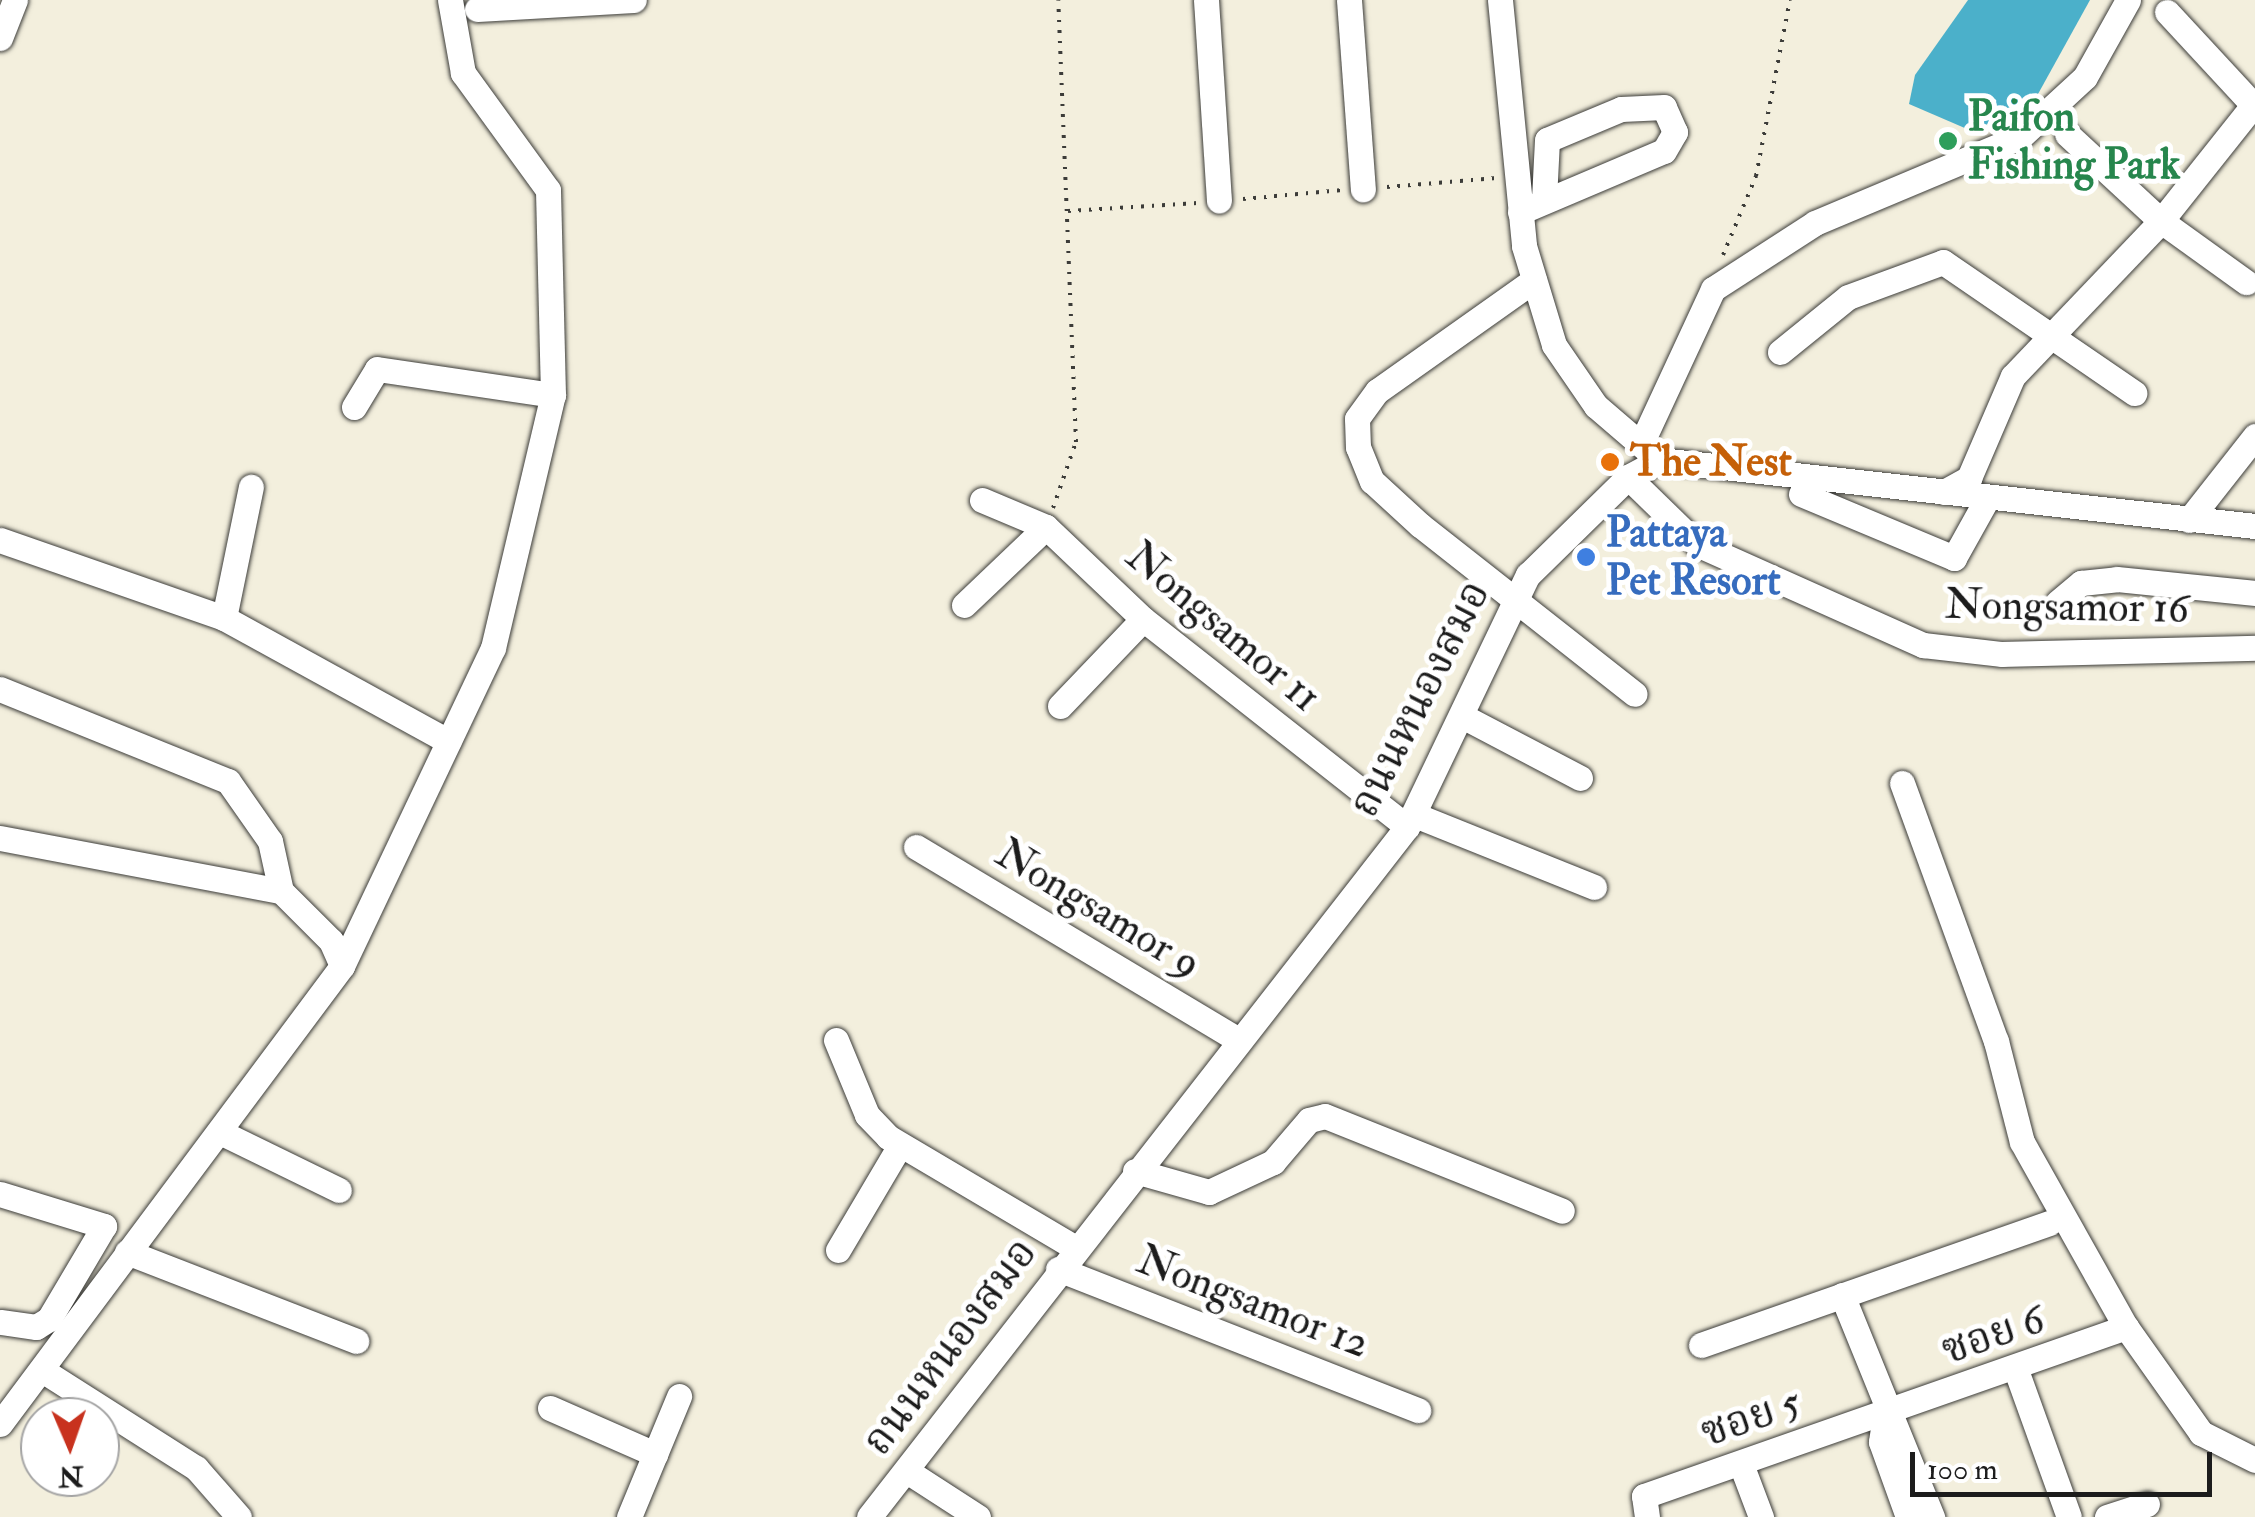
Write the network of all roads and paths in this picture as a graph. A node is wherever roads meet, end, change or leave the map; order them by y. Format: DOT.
graph roads {
  1 [pos="15,0"];
  2 [pos="450,0"];
  3 [pos="634,0"];
  4 [pos="1058,0"];
  5 [pos="1206,0"];
  6 [pos="1349,0"];
  7 [pos="1500,0"];
  8 [pos="1790,0"];
  9 [pos="2128,0"];
  10 [pos="477,9"];
  11 [pos="2168,12"];
  12 [pos="0,38"];
  13 [pos="2254,105"];
  14 [pos="2067,134"];
  15 [pos="1515,176"];
  16 [pos="1363,189"];
  17 [pos="1544,200"];
  18 [pos="1218,202"];
  19 [pos="1068,211"];
  20 [pos="1520,212"];
  21 [pos="2161,221"];
  22 [pos="1534,280"];
  23 [pos="2246,282"];
  24 [pos="1714,289"];
  25 [pos="2048,333"];
  26 [pos="1780,352"];
  27 [pos="2134,392"];
  28 [pos="553,394"];
  29 [pos="354,406"];
  30 [pos="2255,436"];
  31 [pos="1650,452"];
  32 [pos="1628,477"];
  33 [pos="250,487"];
  34 [pos="1944,492"];
  35 [pos="1801,494"];
  36 [pos="1988,497"];
  37 [pos="982,500"];
  38 [pos="2189,520"];
  39 [pos="2255,526"];
  40 [pos="1046,527"];
  41 [pos="0,540"];
  42 [pos="2255,593"];
  43 [pos="2058,602"];
  44 [pos="1513,603"];
  45 [pos="964,605"];
  46 [pos="224,618"];
  47 [pos="1143,618"];
  48 [pos="2255,648"];
  49 [pos="0,689"];
  50 [pos="1635,694"];
  51 [pos="1060,706"];
  52 [pos="1464,717"];
  53 [pos="448,741"];
  54 [pos="1580,778"];
  55 [pos="1902,782"];
  56 [pos="1411,821"];
  57 [pos="0,838"];
  58 [pos="916,847"];
  59 [pos="1594,888"];
  60 [pos="281,891"];
  61 [pos="342,966"];
  62 [pos="836,1040"];
  63 [pos="1239,1040"];
  64 [pos="222,1133"];
  65 [pos="900,1145"];
  66 [pos="1135,1171"];
  67 [pos="339,1190"];
  68 [pos="0,1194"];
  69 [pos="1562,1211"];
  70 [pos="2049,1223"];
  71 [pos="1074,1247"];
  72 [pos="838,1250"];
  73 [pos="128,1252"];
  74 [pos="1058,1269"];
  75 [pos="1842,1295"];
  76 [pos="0,1322"];
  77 [pos="2126,1327"];
  78 [pos="356,1342"];
  79 [pos="1701,1345"];
  80 [pos="42,1370"];
  81 [pos="2016,1370"];
  82 [pos="679,1396"];
  83 [pos="550,1408"];
  84 [pos="1418,1410"];
  85 [pos="1884,1416"];
  86 [pos="0,1424"];
  87 [pos="655,1454"];
  88 [pos="2255,1460"];
  89 [pos="1741,1464"];
  90 [pos="910,1474"];
  91 [pos="2147,1504"];
  92 [pos="1645,1507"];
  93 [pos="239,1517"];
  94 [pos="629,1517"];
  95 [pos="869,1517"];
  96 [pos="978,1517"];
  97 [pos="1761,1517"];
  98 [pos="1908,1517"];
  99 [pos="1932,1517"];
  100 [pos="2069,1517"];
  101 [pos="2108,1517"];
  1 -- 12 [label="street"];
  2 -- 28 [label="street"];
  3 -- 10 [label="street"];
  4 -- 19 [label="path"];
  5 -- 18 [label="street"];
  6 -- 16 [label="street"];
  7 -- 15 [label="street"];
  8 -- 24 [label="path"];
  9 -- 24 [label="street"];
  11 -- 13 [label="street"];
  13 -- 21 [label="street"];
  14 -- 21 [label="street"];
  15 -- 16 [label="path"];
  15 -- 20 [label="street"];
  16 -- 18 [label="path"];
  17 -- 17 [label="street"];
  17 -- 20 [label="street"];
  18 -- 19 [label="path"];
  19 -- 40 [label="path"];
  20 -- 22 [label="street"];
  21 -- 23 [label="street"];
  21 -- 25 [label="street"];
  22 -- 31 [label="street"];
  22 -- 44 [label="street"];
  24 -- 31 [label="street"];
  25 -- 26 [label="street"];
  25 -- 27 [label="street"];
  25 -- 34 [label="street"];
  28 -- 29 [label="street"];
  28 -- 53 [label="street"];
  30 -- 38 [label="street"];
  31 -- 32 [label="street, ถนนหนองสมอ"];
  31 -- 34 [label="street"];
  32 -- 44 [label="street, ถนนหนองสมอ"];
  32 -- 48 [label="street, Nongsamor 16"];
  33 -- 46 [label="street"];
  34 -- 36 [label="street"];
  35 -- 36 [label="street"];
  36 -- 38 [label="street"];
  37 -- 40 [label="street, Nongsamor 11"];
  38 -- 39 [label="street"];
  40 -- 45 [label="street"];
  40 -- 47 [label="street, Nongsamor 11"];
  41 -- 46 [label="street"];
  42 -- 43 [label="street"];
  44 -- 50 [label="street"];
  44 -- 52 [label="street, ถนนหนองสมอ"];
  46 -- 53 [label="street"];
  47 -- 51 [label="street"];
  47 -- 56 [label="street, Nongsamor 11"];
  49 -- 60 [label="street"];
  52 -- 54 [label="street"];
  52 -- 56 [label="street, ถนนหนองสมอ"];
  53 -- 61 [label="street"];
  55 -- 77 [label="street"];
  56 -- 59 [label="street, Nongsamor 11"];
  56 -- 63 [label="street, ถนนหนองสมอ"];
  57 -- 60 [label="street"];
  58 -- 63 [label="street, Nongsamor 9"];
  60 -- 61 [label="street"];
  61 -- 64 [label="street"];
  62 -- 65 [label="street"];
  63 -- 66 [label="street, ถนนหนองสมอ"];
  64 -- 67 [label="street"];
  64 -- 73 [label="street"];
  65 -- 71 [label="street"];
  65 -- 72 [label="street"];
  66 -- 69 [label="street"];
  66 -- 71 [label="street, ถนนหนองสมอ"];
  68 -- 76 [label="street"];
  70 -- 75 [label="street"];
  71 -- 74 [label="street, ถนนหนองสมอ"];
  73 -- 78 [label="street"];
  73 -- 80 [label="street"];
  74 -- 84 [label="street, Nongsamor 12"];
  74 -- 90 [label="street, ถนนหนองสมอ"];
  75 -- 79 [label="street"];
  75 -- 85 [label="street"];
  77 -- 81 [label="street, ซอย 6"];
  77 -- 88 [label="street"];
  80 -- 86 [label="street"];
  80 -- 93 [label="street"];
  81 -- 85 [label="street, ซอย 6"];
  81 -- 100 [label="street"];
  82 -- 87 [label="street"];
  83 -- 87 [label="street"];
  85 -- 89 [label="street, ซอย 5"];
  85 -- 98 [label="street"];
  85 -- 99 [label="street"];
  87 -- 94 [label="street"];
  89 -- 92 [label="street, ซอย 5"];
  89 -- 97 [label="street"];
  90 -- 95 [label="street, ถนนหนองสมอ"];
  90 -- 96 [label="street"];
  91 -- 101 [label="street"];
}
